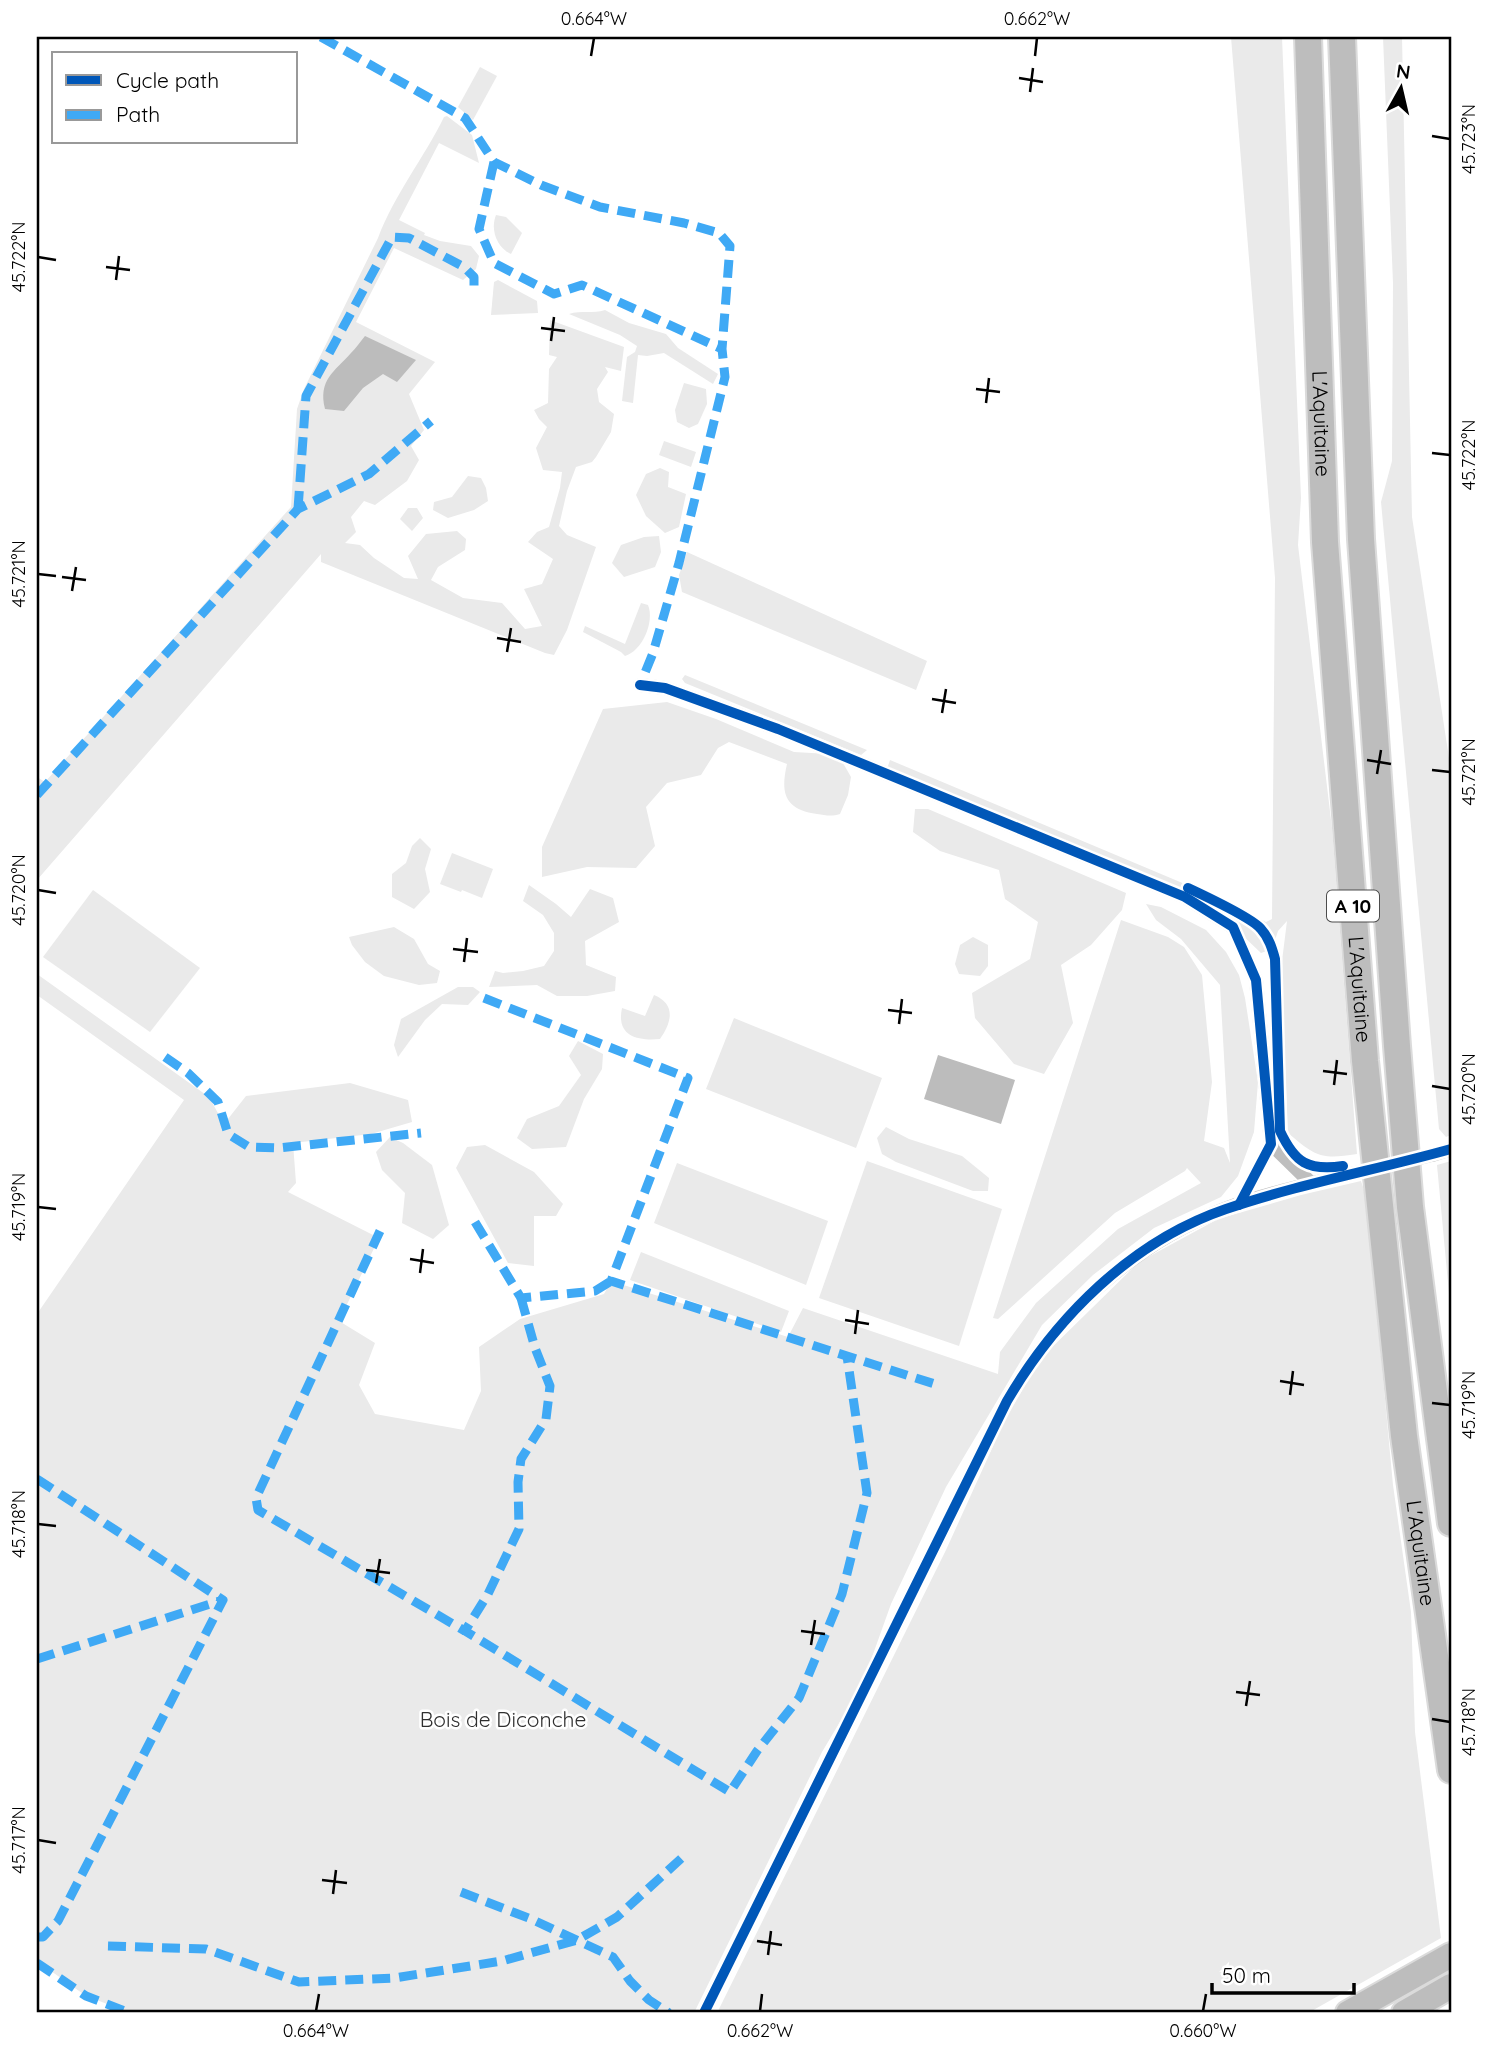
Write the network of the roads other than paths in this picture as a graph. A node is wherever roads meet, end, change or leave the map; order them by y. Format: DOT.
graph roads {
  1 [pos="1308,37"];
  2 [pos="1342,37"];
  3 [pos="640,685"];
  4 [pos="1271,1144"];
  5 [pos="1451,1149"];
  6 [pos="1432,1155"];
  7 [pos="1355,1173"];
  8 [pos="1312,1184"];
  9 [pos="1239,1205"];
  10 [pos="1451,1522"];
  11 [pos="1451,1770"];
  12 [pos="1451,1955"];
  13 [pos="1451,1986"];
  14 [pos="704,2013"];
  15 [pos="1348,2013"];
  16 [pos="1404,2013"];
  1 -- 11 [label="highway, L'Aquitaine / A 10"];
  2 -- 10 [label="highway, L'Aquitaine / A 10"];
  3 -- 4 [label="street"];
  4 -- 8 [label="street"];
  4 -- 9 [label="street"];
  5 -- 6 [label="street"];
  7 -- 8 [label="street"];
  8 -- 9 [label="street"];
  9 -- 14 [label="street"];
  12 -- 15 [label="highway"];
  13 -- 16 [label="highway"];
}
